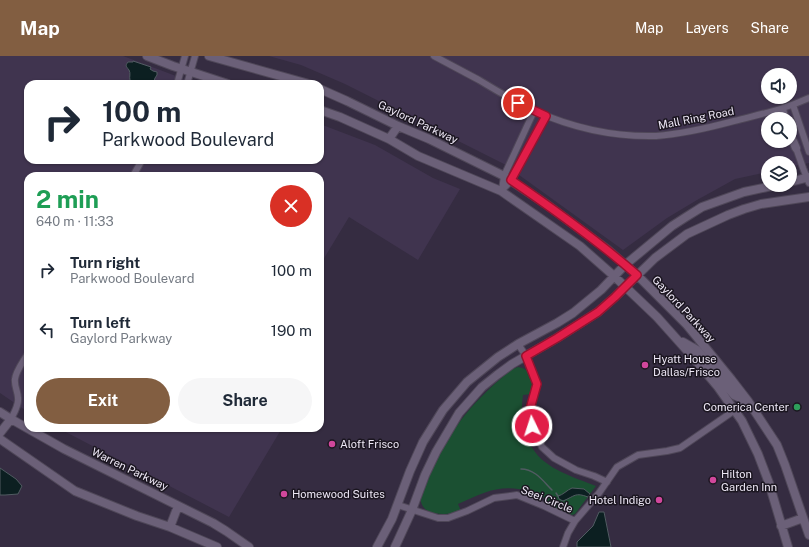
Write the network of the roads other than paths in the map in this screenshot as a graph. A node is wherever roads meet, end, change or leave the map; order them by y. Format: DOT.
graph roads {
  1 [pos="147,56"];
  2 [pos="184,56"];
  3 [pos="195,56"];
  4 [pos="209,56"];
  5 [pos="434,56"];
  6 [pos="181,69"];
  7 [pos="191,72"];
  8 [pos="178,80"];
  9 [pos="189,80"];
  10 [pos="216,80"];
  11 [pos="295,80"];
  12 [pos="324,91"];
  13 [pos="809,98"];
  14 [pos="794,105"];
  15 [pos="783,109"];
  16 [pos="324,111"];
  17 [pos="534,111"];
  18 [pos="784,112"];
  19 [pos="546,116"];
  20 [pos="398,126"];
  21 [pos="389,139"];
  22 [pos="796,148"];
  23 [pos="809,152"];
  24 [pos="508,178"];
  25 [pos="808,179"];
  26 [pos="797,181"];
  27 [pos="761,188"];
  28 [pos="501,191"];
  29 [pos="809,197"];
  30 [pos="625,265"];
  31 [pos="637,275"];
  32 [pos="614,276"];
  33 [pos="626,286"];
  34 [pos="677,339"];
  35 [pos="518,344"];
  36 [pos="526,356"];
  37 [pos="24,360"];
  38 [pos="748,401"];
  39 [pos="735,410"];
  40 [pos="0,412"];
  41 [pos="11,419"];
  42 [pos="24,426"];
  43 [pos="34,432"];
  44 [pos="0,433"];
  45 [pos="0,439"];
  46 [pos="607,482"];
  47 [pos="398,504"];
  48 [pos="178,506"];
  49 [pos="412,510"];
  50 [pos="803,518"];
  51 [pos="575,521"];
  52 [pos="781,526"];
  53 [pos="170,527"];
  54 [pos="809,535"];
  55 [pos="217,547"];
  56 [pos="249,547"];
  57 [pos="378,547"];
  58 [pos="395,547"];
  59 [pos="563,547"];
  60 [pos="788,547"];
  1 -- 6 [label="main road"];
  2 -- 6 [label="street"];
  3 -- 7 [label="street"];
  4 -- 11 [label="main road"];
  5 -- 17 [label="street, Mall Ring Road"];
  6 -- 7 [label="main road"];
  6 -- 8 [label="street"];
  7 -- 9 [label="street"];
  7 -- 10 [label="main road"];
  12 -- 20 [label="main road, Gaylord Parkway"];
  13 -- 14 [label="street, Mall Ring Road"];
  14 -- 15 [label="street, Mall Ring Road"];
  14 -- 23 [label="street"];
  15 -- 18 [label="street"];
  15 -- 19 [label="street, Mall Ring Road"];
  16 -- 21 [label="main road"];
  17 -- 19 [label="street, Mall Ring Road"];
  17 -- 24 [label="street"];
  19 -- 24 [label="street"];
  20 -- 21 [label="main road"];
  20 -- 24 [label="main road, Gaylord Parkway"];
  21 -- 28 [label="main road"];
  22 -- 25 [label="street"];
  24 -- 28 [label="street"];
  24 -- 30 [label="main road, Gaylord Parkway"];
  25 -- 26 [label="main road"];
  27 -- 30 [label="main road"];
  28 -- 32 [label="main road"];
  29 -- 31 [label="main road"];
  30 -- 31 [label="main road, Gaylord Parkway"];
  30 -- 32 [label="main road"];
  31 -- 33 [label="main road"];
  31 -- 38 [label="main road, Gaylord Parkway"];
  32 -- 33 [label="main road"];
  32 -- 35 [label="main road"];
  33 -- 34 [label="main road"];
  33 -- 36 [label="main road"];
  34 -- 38 [label="main road"];
  34 -- 39 [label="main road"];
  35 -- 36 [label="street"];
  35 -- 47 [label="main road"];
  36 -- 46 [label="street"];
  36 -- 49 [label="main road"];
  37 -- 41 [label="street"];
  38 -- 39 [label="street"];
  38 -- 50 [label="main road, Gaylord Parkway"];
  39 -- 46 [label="street"];
  39 -- 52 [label="main road"];
  40 -- 41 [label="main road, Warren Parkway"];
  41 -- 42 [label="main road, Warren Parkway"];
  41 -- 44 [label="main road"];
  43 -- 48 [label="main road, Warren Parkway"];
  45 -- 53 [label="main road"];
  46 -- 51 [label="street"];
  47 -- 49 [label="street, Seei Circle"];
  47 -- 57 [label="main road"];
  48 -- 53 [label="main road"];
  48 -- 56 [label="main road, Warren Parkway"];
  49 -- 51 [label="street, Seei Circle"];
  49 -- 58 [label="main road"];
  50 -- 52 [label="main road"];
  50 -- 54 [label="main road, Gaylord Parkway"];
  51 -- 59 [label="street"];
  52 -- 60 [label="main road"];
  53 -- 55 [label="main road"];
}
